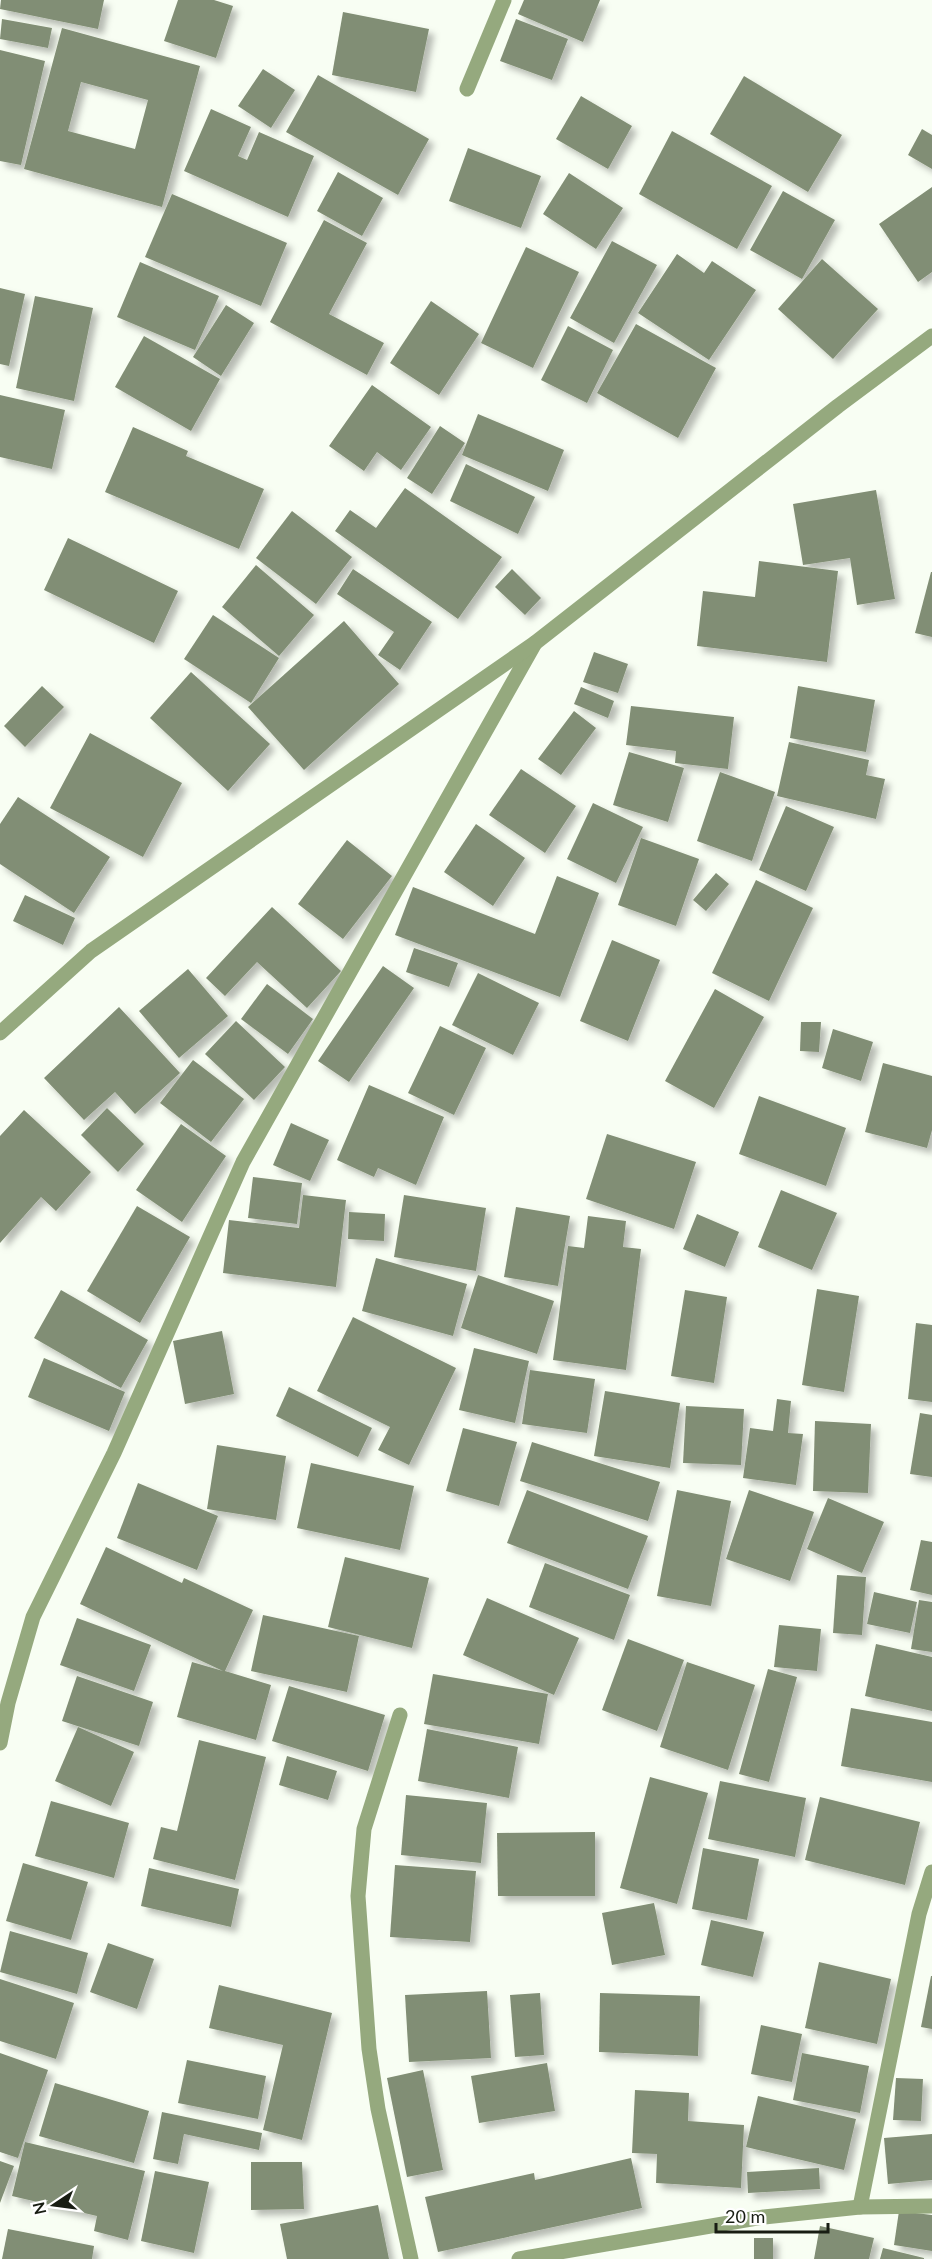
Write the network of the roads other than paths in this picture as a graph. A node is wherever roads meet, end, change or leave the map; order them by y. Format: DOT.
graph roads {
  1 [pos="504,0"];
  2 [pos="467,89"];
  3 [pos="932,336"];
  4 [pos="535,643"];
  5 [pos="0,1033"];
  6 [pos="400,1715"];
  7 [pos="0,1743"];
  8 [pos="932,1872"];
  9 [pos="932,2206"];
  10 [pos="860,2207"];
  11 [pos="411,2259"];
  12 [pos="519,2259"];
  1 -- 2 [label="street"];
  3 -- 4 [label="street"];
  4 -- 5 [label="street"];
  4 -- 7 [label="street"];
  6 -- 11 [label="street"];
  8 -- 10 [label="street"];
  9 -- 10 [label="street"];
  10 -- 12 [label="street"];
}
